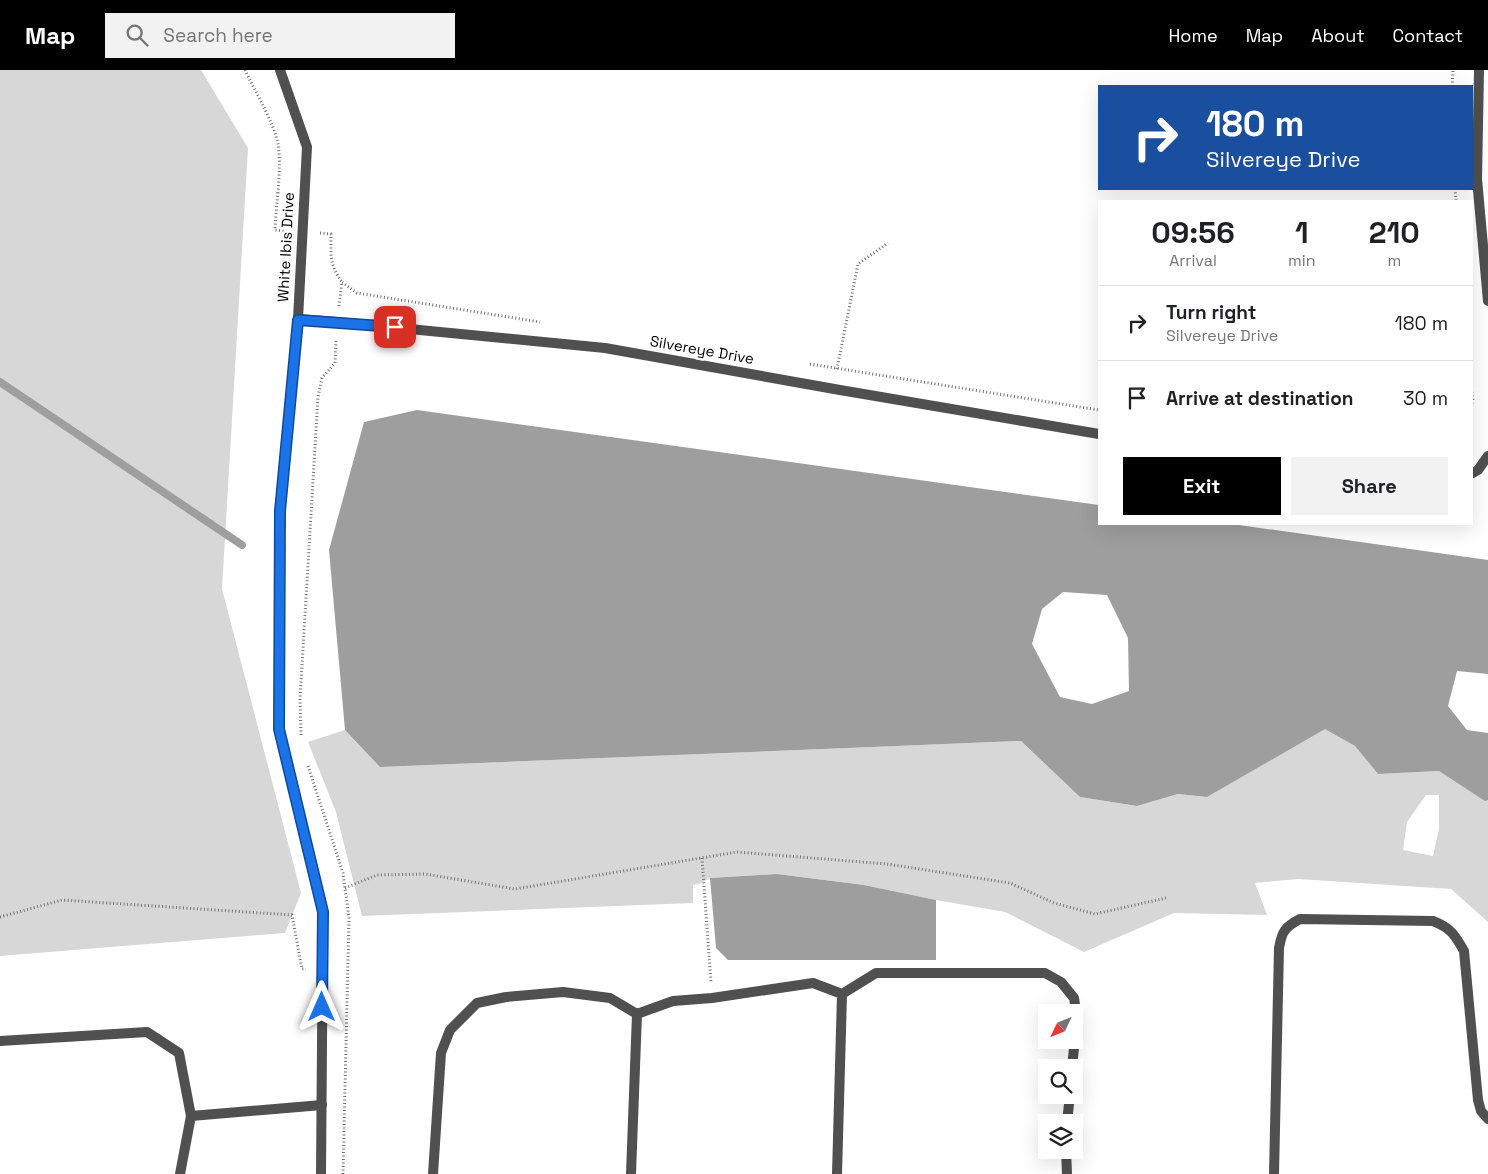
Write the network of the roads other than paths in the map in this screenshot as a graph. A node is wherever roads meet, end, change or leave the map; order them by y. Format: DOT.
graph roads {
  1 [pos="280,70"];
  2 [pos="1479,70"];
  3 [pos="1488,301"];
  4 [pos="298,320"];
  5 [pos="1098,434"];
  6 [pos="1488,456"];
  7 [pos="1473,473"];
  8 [pos="842,994"];
  9 [pos="637,1014"];
  10 [pos="0,1041"];
  11 [pos="1073,1059"];
  12 [pos="322,1105"];
  13 [pos="190,1116"];
  14 [pos="1488,1118"];
  15 [pos="1066,1159"];
  16 [pos="180,1174"];
  17 [pos="321,1174"];
  18 [pos="433,1174"];
  19 [pos="631,1174"];
  20 [pos="837,1174"];
  21 [pos="1067,1174"];
  22 [pos="1274,1174"];
  1 -- 4 [label="street, White Ibis Drive"];
  2 -- 3 [label="street"];
  4 -- 5 [label="street, Silvereye Drive"];
  4 -- 12 [label="street, White Ibis Drive"];
  6 -- 7 [label="street"];
  8 -- 9 [label="street"];
  8 -- 11 [label="street"];
  8 -- 20 [label="street"];
  9 -- 18 [label="street"];
  9 -- 19 [label="street"];
  10 -- 13 [label="street"];
  12 -- 13 [label="street"];
  12 -- 17 [label="street, White Ibis Drive"];
  13 -- 16 [label="street"];
  14 -- 22 [label="street"];
  15 -- 21 [label="street"];
}
